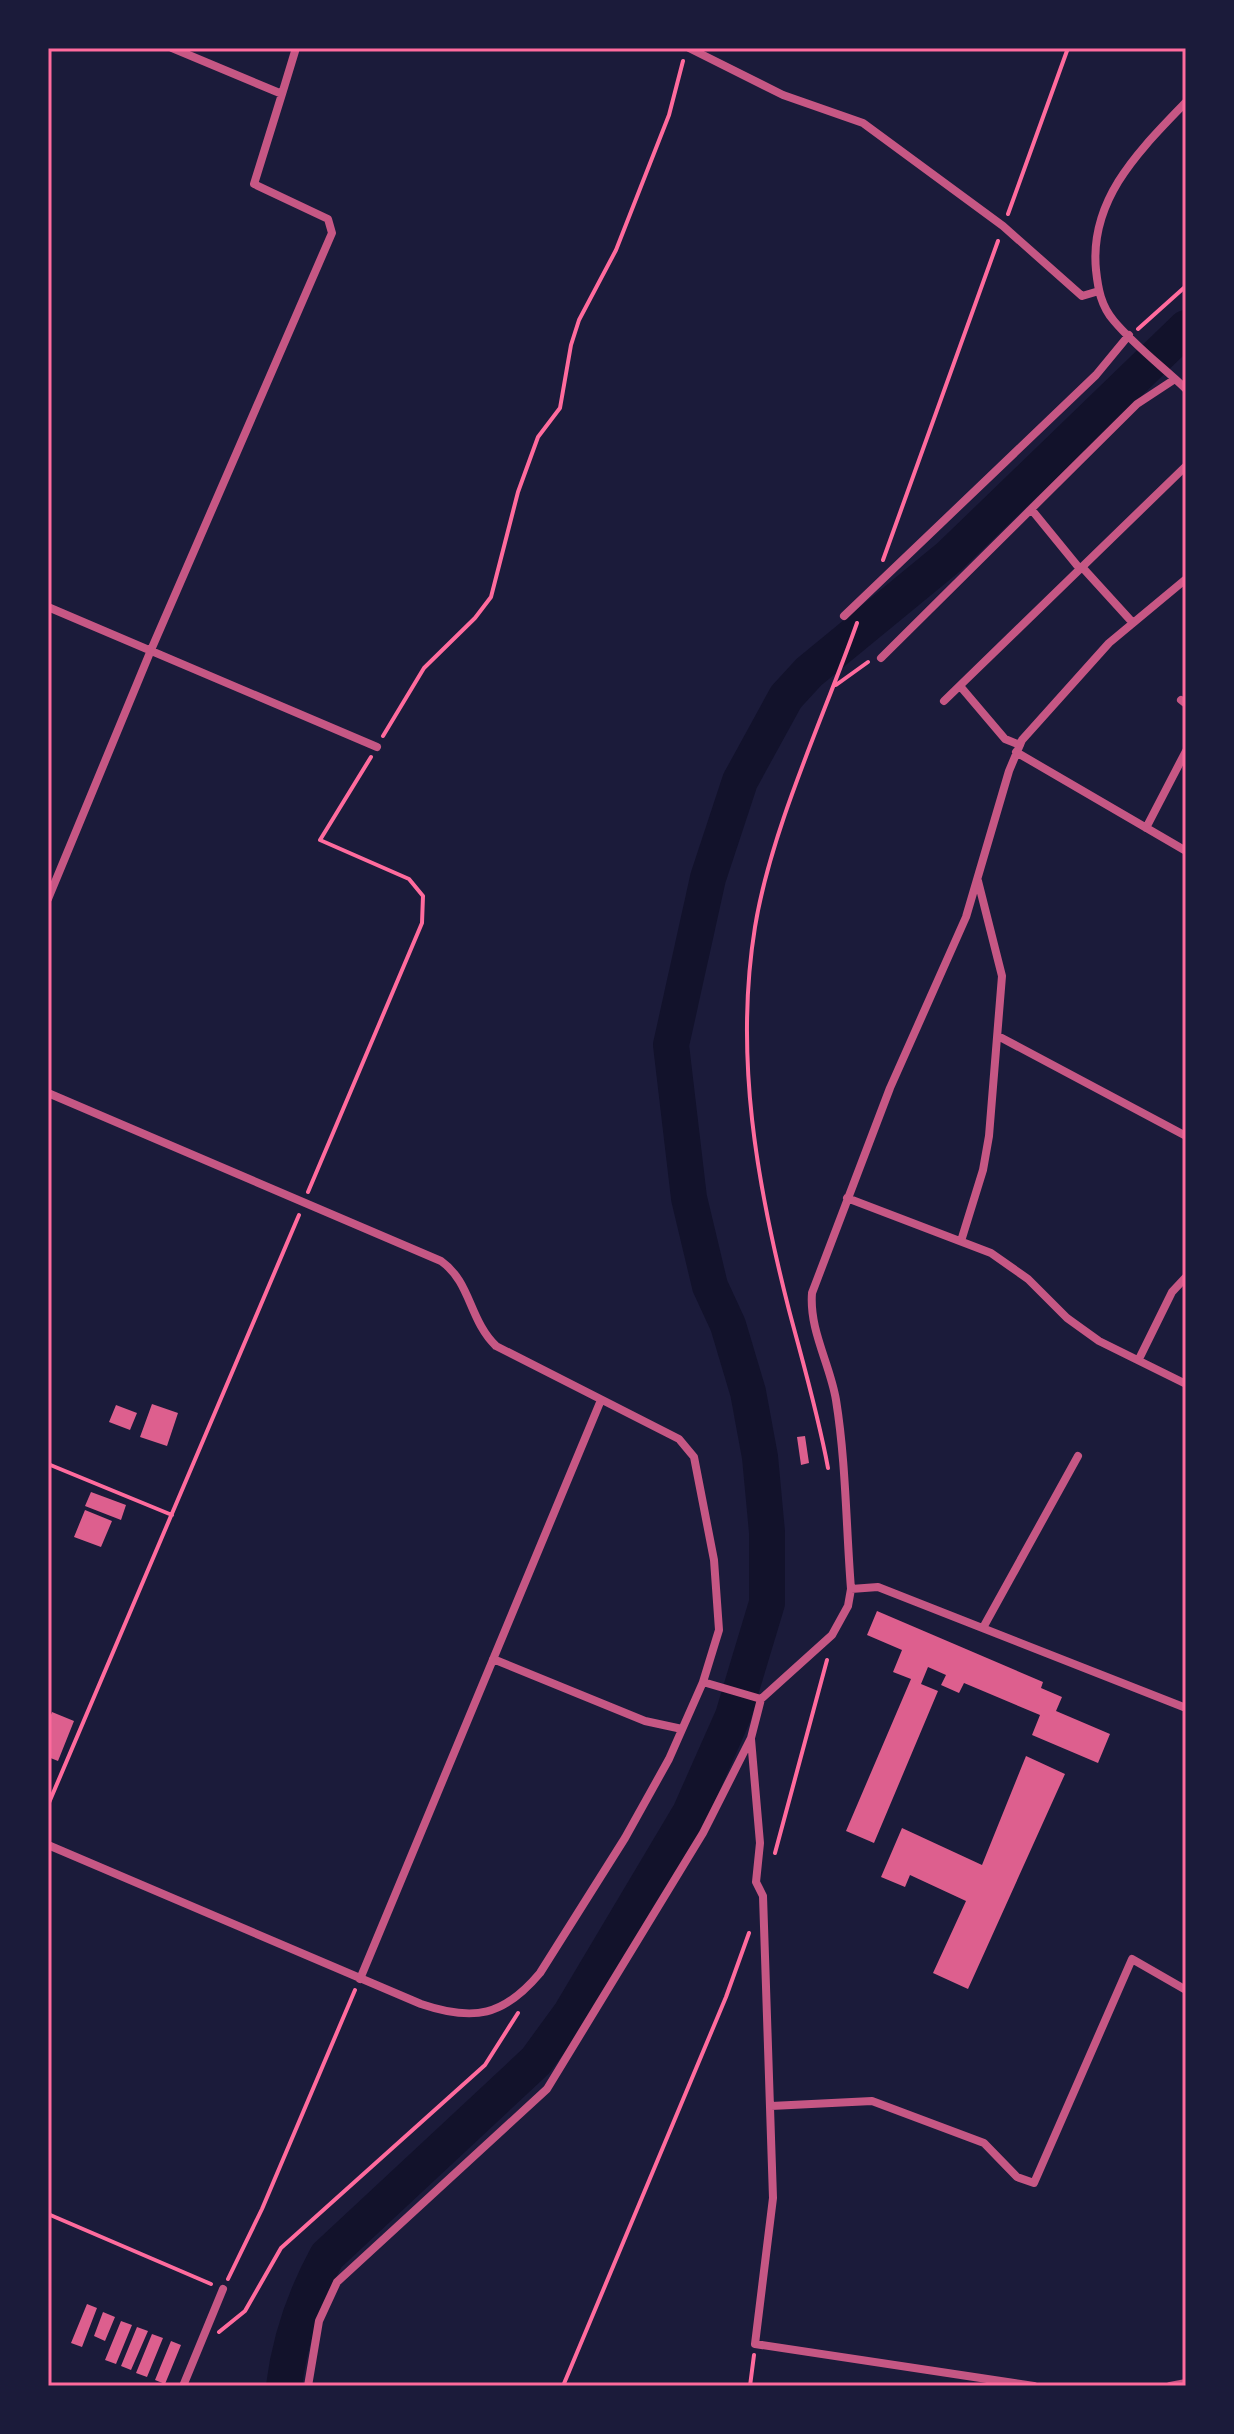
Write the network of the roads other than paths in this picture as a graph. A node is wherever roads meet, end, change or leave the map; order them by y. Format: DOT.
graph roads {
  1 [pos="172,48"];
  2 [pos="296,48"];
  3 [pos="688,48"];
  4 [pos="282,94"];
  5 [pos="1186,102"];
  6 [pos="1099,291"];
  7 [pos="1132,338"];
  8 [pos="1171,375"];
  9 [pos="1186,389"];
  10 [pos="1186,466"];
  11 [pos="1031,509"];
  12 [pos="1081,568"];
  13 [pos="1186,579"];
  14 [pos="48,607"];
  15 [pos="844,616"];
  16 [pos="1133,623"];
  17 [pos="151,650"];
  18 [pos="881,658"];
  19 [pos="960,686"];
  20 [pos="944,701"];
  21 [pos="377,747"];
  22 [pos="1018,748"];
  23 [pos="1186,751"];
  24 [pos="1146,828"];
  25 [pos="1186,851"];
  26 [pos="977,878"];
  27 [pos="48,899"];
  28 [pos="998,1036"];
  29 [pos="48,1093"];
  30 [pos="1186,1136"];
  31 [pos="847,1198"];
  32 [pos="961,1241"];
  33 [pos="1186,1277"];
  34 [pos="1139,1359"];
  35 [pos="1186,1384"];
  36 [pos="601,1400"];
  37 [pos="1078,1456"];
  38 [pos="851,1589"];
  39 [pos="984,1626"];
  40 [pos="493,1659"];
  41 [pos="703,1682"];
  42 [pos="757,1698"];
  43 [pos="1186,1708"];
  44 [pos="682,1729"];
  45 [pos="751,1738"];
  46 [pos="48,1845"];
  47 [pos="360,1979"];
  48 [pos="1186,1990"];
  49 [pos="771,2106"];
  50 [pos="223,2289"];
  51 [pos="1186,2383"];
  52 [pos="183,2386"];
  53 [pos="308,2386"];
  54 [pos="1034,2386"];
  55 [pos="1170,2386"];
  1 -- 4 [label="street"];
  2 -- 4 [label="street"];
  3 -- 6 [label="street"];
  4 -- 17 [label="street"];
  5 -- 6 [label="street"];
  6 -- 7 [label="street"];
  7 -- 8 [label="street"];
  7 -- 15 [label="street"];
  8 -- 9 [label="street"];
  8 -- 11 [label="street"];
  10 -- 12 [label="street"];
  11 -- 12 [label="street"];
  11 -- 18 [label="street"];
  12 -- 16 [label="street"];
  12 -- 19 [label="street"];
  13 -- 16 [label="street"];
  14 -- 17 [label="street"];
  16 -- 22 [label="street"];
  17 -- 21 [label="street"];
  17 -- 27 [label="street"];
  19 -- 20 [label="street"];
  19 -- 22 [label="street"];
  22 -- 24 [label="street"];
  22 -- 26 [label="street"];
  23 -- 24 [label="street"];
  24 -- 25 [label="street"];
  26 -- 28 [label="street"];
  26 -- 31 [label="street"];
  28 -- 30 [label="street"];
  28 -- 32 [label="street"];
  29 -- 36 [label="street"];
  31 -- 32 [label="street"];
  31 -- 38 [label="street"];
  32 -- 34 [label="street"];
  33 -- 34 [label="street"];
  34 -- 35 [label="street"];
  36 -- 40 [label="street"];
  36 -- 41 [label="street"];
  37 -- 39 [label="street"];
  38 -- 39 [label="street"];
  38 -- 42 [label="street"];
  39 -- 43 [label="street"];
  40 -- 44 [label="street"];
  40 -- 47 [label="street"];
  41 -- 42 [label="street"];
  41 -- 44 [label="street"];
  42 -- 45 [label="street"];
  44 -- 47 [label="street"];
  45 -- 49 [label="street"];
  45 -- 53 [label="street"];
  46 -- 47 [label="street"];
  48 -- 49 [label="street"];
  49 -- 54 [label="street"];
  50 -- 52 [label="street"];
  51 -- 55 [label="street"];
}
